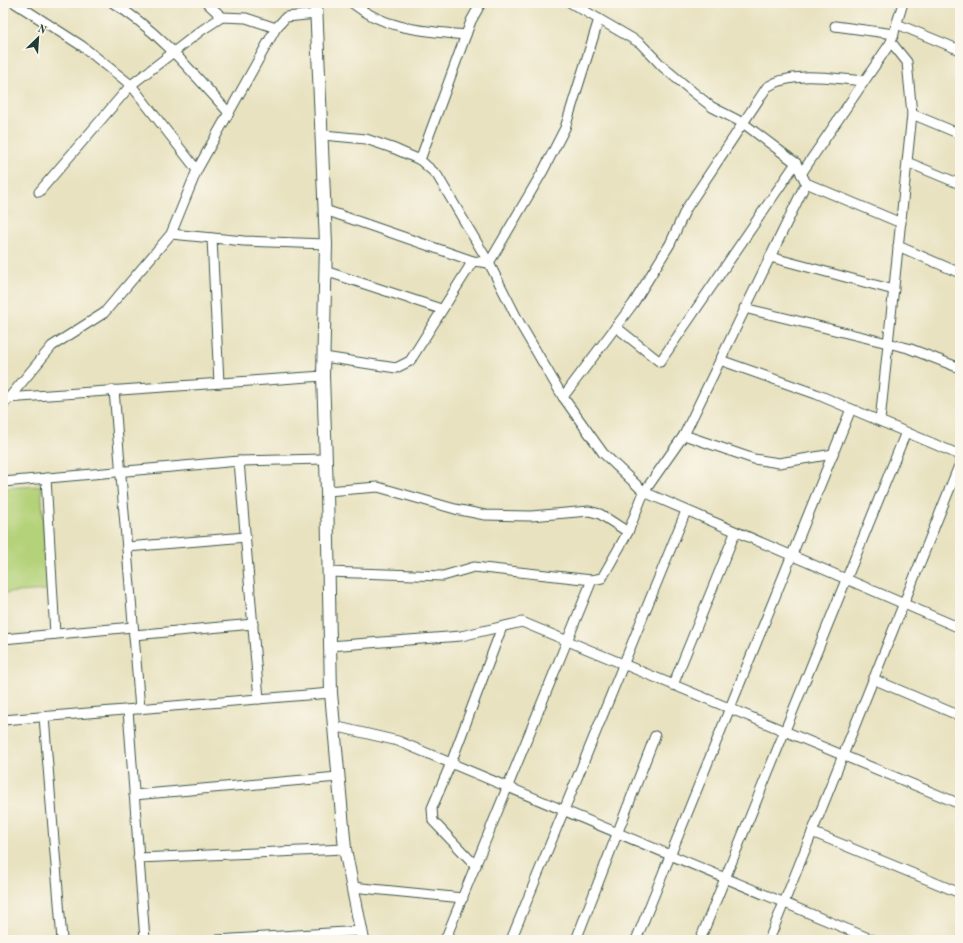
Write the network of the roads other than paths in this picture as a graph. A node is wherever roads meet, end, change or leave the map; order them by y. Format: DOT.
graph roads {
  1 [pos="15,3"];
  2 [pos="113,3"];
  3 [pos="207,3"];
  4 [pos="352,3"];
  5 [pos="481,3"];
  6 [pos="571,3"];
  7 [pos="903,3"];
  8 [pos="317,9"];
  9 [pos="222,17"];
  10 [pos="599,19"];
  11 [pos="897,24"];
  12 [pos="835,26"];
  13 [pos="276,28"];
  14 [pos="466,35"];
  15 [pos="892,38"];
  16 [pos="960,50"];
  17 [pos="174,52"];
  18 [pos="864,81"];
  19 [pos="131,85"];
  20 [pos="229,113"];
  21 [pos="912,114"];
  22 [pos="743,123"];
  23 [pos="960,134"];
  24 [pos="323,135"];
  25 [pos="420,160"];
  26 [pos="907,162"];
  27 [pos="796,163"];
  28 [pos="197,170"];
  29 [pos="801,174"];
  30 [pos="806,183"];
  31 [pos="960,184"];
  32 [pos="39,192"];
  33 [pos="325,210"];
  34 [pos="901,223"];
  35 [pos="171,234"];
  36 [pos="212,238"];
  37 [pos="326,244"];
  38 [pos="898,246"];
  39 [pos="770,257"];
  40 [pos="473,261"];
  41 [pos="489,263"];
  42 [pos="325,271"];
  43 [pos="960,273"];
  44 [pos="894,290"];
  45 [pos="744,308"];
  46 [pos="441,309"];
  47 [pos="616,327"];
  48 [pos="888,342"];
  49 [pos="324,357"];
  50 [pos="720,360"];
  51 [pos="960,368"];
  52 [pos="323,376"];
  53 [pos="219,383"];
  54 [pos="114,390"];
  55 [pos="563,397"];
  56 [pos="6,398"];
  57 [pos="3,405"];
  58 [pos="851,409"];
  59 [pos="880,421"];
  60 [pos="906,432"];
  61 [pos="684,436"];
  62 [pos="833,454"];
  63 [pos="960,455"];
  64 [pos="324,459"];
  65 [pos="239,461"];
  66 [pos="960,463"];
  67 [pos="121,472"];
  68 [pos="46,478"];
  69 [pos="3,482"];
  70 [pos="327,491"];
  71 [pos="644,492"];
  72 [pos="686,511"];
  73 [pos="628,532"];
  74 [pos="735,533"];
  75 [pos="246,537"];
  76 [pos="127,547"];
  77 [pos="791,556"];
  78 [pos="328,572"];
  79 [pos="592,580"];
  80 [pos="847,580"];
  81 [pos="904,604"];
  82 [pos="253,624"];
  83 [pos="502,627"];
  84 [pos="960,628"];
  85 [pos="134,631"];
  86 [pos="55,634"];
  87 [pos="3,639"];
  88 [pos="568,641"];
  89 [pos="330,646"];
  90 [pos="623,664"];
  91 [pos="874,679"];
  92 [pos="673,685"];
  93 [pos="331,692"];
  94 [pos="259,699"];
  95 [pos="140,709"];
  96 [pos="730,709"];
  97 [pos="128,710"];
  98 [pos="960,716"];
  99 [pos="44,717"];
  100 [pos="3,720"];
  101 [pos="334,726"];
  102 [pos="785,732"];
  103 [pos="655,736"];
  104 [pos="843,756"];
  105 [pos="451,763"];
  106 [pos="338,777"];
  107 [pos="508,787"];
  108 [pos="134,795"];
  109 [pos="960,804"];
  110 [pos="564,810"];
  111 [pos="812,832"];
  112 [pos="618,833"];
  113 [pos="345,849"];
  114 [pos="670,855"];
  115 [pos="138,858"];
  116 [pos="476,866"];
  117 [pos="724,878"];
  118 [pos="352,886"];
  119 [pos="960,893"];
  120 [pos="463,898"];
  121 [pos="784,903"];
  122 [pos="362,936"];
  123 [pos="292,938"];
  124 [pos="447,939"];
  125 [pos="62,940"];
  126 [pos="145,940"];
  127 [pos="217,940"];
  128 [pos="511,940"];
  129 [pos="576,940"];
  130 [pos="636,940"];
  131 [pos="700,940"];
  132 [pos="769,940"];
  133 [pos="873,940"];
  1 -- 19 [label="street"];
  2 -- 17 [label="street"];
  3 -- 9 [label="street"];
  4 -- 14 [label="street"];
  5 -- 14 [label="street"];
  6 -- 10 [label="street"];
  7 -- 11 [label="street"];
  8 -- 13 [label="street"];
  8 -- 24 [label="main road"];
  9 -- 13 [label="street"];
  9 -- 17 [label="street"];
  10 -- 22 [label="street"];
  10 -- 41 [label="street"];
  11 -- 15 [label="street"];
  11 -- 16 [label="street"];
  12 -- 15 [label="street"];
  13 -- 20 [label="street"];
  14 -- 25 [label="street"];
  15 -- 18 [label="street"];
  15 -- 21 [label="street"];
  17 -- 19 [label="street"];
  17 -- 20 [label="street"];
  18 -- 22 [label="street"];
  18 -- 29 [label="street"];
  19 -- 28 [label="street"];
  19 -- 32 [label="street"];
  20 -- 28 [label="street"];
  21 -- 23 [label="street"];
  21 -- 26 [label="street"];
  22 -- 27 [label="street"];
  22 -- 47 [label="street"];
  24 -- 25 [label="street"];
  24 -- 33 [label="main road"];
  25 -- 41 [label="street"];
  26 -- 31 [label="street"];
  26 -- 34 [label="street"];
  27 -- 29 [label="street"];
  27 -- 47 [label="street"];
  28 -- 35 [label="street"];
  29 -- 30 [label="street"];
  30 -- 34 [label="street"];
  30 -- 39 [label="street"];
  33 -- 37 [label="main road"];
  33 -- 40 [label="street"];
  34 -- 38 [label="street"];
  35 -- 36 [label="street"];
  35 -- 56 [label="street"];
  36 -- 37 [label="street"];
  36 -- 53 [label="street"];
  37 -- 42 [label="main road"];
  38 -- 43 [label="street"];
  38 -- 44 [label="street"];
  39 -- 44 [label="street"];
  39 -- 45 [label="street"];
  40 -- 41 [label="street"];
  40 -- 46 [label="street"];
  41 -- 55 [label="street"];
  42 -- 46 [label="street"];
  42 -- 49 [label="main road"];
  44 -- 48 [label="street"];
  45 -- 48 [label="street"];
  45 -- 50 [label="street"];
  46 -- 49 [label="street"];
  47 -- 55 [label="street"];
  48 -- 51 [label="street"];
  48 -- 59 [label="street"];
  49 -- 52 [label="main road"];
  50 -- 58 [label="street"];
  50 -- 61 [label="street"];
  52 -- 53 [label="street"];
  52 -- 64 [label="main road"];
  53 -- 54 [label="street"];
  54 -- 56 [label="street"];
  54 -- 67 [label="street"];
  55 -- 71 [label="street"];
  56 -- 57 [label="street"];
  58 -- 59 [label="street"];
  58 -- 62 [label="street"];
  59 -- 60 [label="street"];
  60 -- 63 [label="street"];
  60 -- 80 [label="street"];
  61 -- 62 [label="street"];
  61 -- 71 [label="street"];
  62 -- 77 [label="street"];
  64 -- 65 [label="street"];
  64 -- 70 [label="main road"];
  65 -- 67 [label="street"];
  65 -- 75 [label="street"];
  66 -- 81 [label="street"];
  67 -- 68 [label="street"];
  67 -- 76 [label="street"];
  68 -- 69 [label="street"];
  68 -- 86 [label="street"];
  70 -- 73 [label="street"];
  70 -- 78 [label="main road"];
  71 -- 72 [label="street"];
  71 -- 73 [label="street"];
  72 -- 74 [label="street"];
  72 -- 90 [label="street"];
  73 -- 79 [label="street"];
  74 -- 77 [label="street"];
  74 -- 92 [label="street"];
  75 -- 76 [label="street"];
  75 -- 82 [label="street"];
  76 -- 85 [label="street"];
  77 -- 80 [label="street"];
  77 -- 96 [label="street"];
  78 -- 79 [label="street"];
  78 -- 89 [label="main road"];
  79 -- 88 [label="street"];
  80 -- 81 [label="street"];
  80 -- 102 [label="street"];
  81 -- 84 [label="street"];
  81 -- 91 [label="street"];
  82 -- 85 [label="street"];
  82 -- 94 [label="street"];
  83 -- 88 [label="street"];
  83 -- 89 [label="street"];
  83 -- 105 [label="street"];
  85 -- 86 [label="street"];
  85 -- 95 [label="street"];
  86 -- 87 [label="street"];
  88 -- 90 [label="street"];
  88 -- 107 [label="street"];
  89 -- 93 [label="main road"];
  90 -- 92 [label="street"];
  90 -- 110 [label="street"];
  91 -- 98 [label="street"];
  91 -- 104 [label="street"];
  92 -- 96 [label="street"];
  93 -- 94 [label="street"];
  93 -- 101 [label="main road"];
  94 -- 95 [label="street"];
  95 -- 97 [label="street"];
  96 -- 102 [label="street"];
  96 -- 114 [label="street"];
  97 -- 99 [label="street"];
  97 -- 108 [label="street"];
  99 -- 100 [label="street"];
  99 -- 125 [label="street"];
  101 -- 105 [label="street"];
  101 -- 106 [label="main road"];
  102 -- 104 [label="street"];
  102 -- 117 [label="street"];
  103 -- 112 [label="street"];
  104 -- 109 [label="street"];
  104 -- 111 [label="street"];
  105 -- 107 [label="street"];
  105 -- 116 [label="street"];
  106 -- 108 [label="street"];
  106 -- 113 [label="main road"];
  107 -- 110 [label="street"];
  107 -- 116 [label="street"];
  108 -- 115 [label="street"];
  110 -- 112 [label="street"];
  110 -- 128 [label="street"];
  111 -- 119 [label="street"];
  111 -- 121 [label="street"];
  112 -- 114 [label="street"];
  112 -- 129 [label="street"];
  113 -- 115 [label="street"];
  113 -- 118 [label="main road"];
  114 -- 117 [label="street"];
  114 -- 130 [label="street"];
  115 -- 126 [label="street"];
  116 -- 120 [label="street"];
  117 -- 121 [label="street"];
  117 -- 131 [label="street"];
  118 -- 120 [label="street"];
  118 -- 122 [label="main road"];
  120 -- 124 [label="street"];
  121 -- 132 [label="street"];
  121 -- 133 [label="street"];
  122 -- 123 [label="street"];
  123 -- 127 [label="street"];
}
